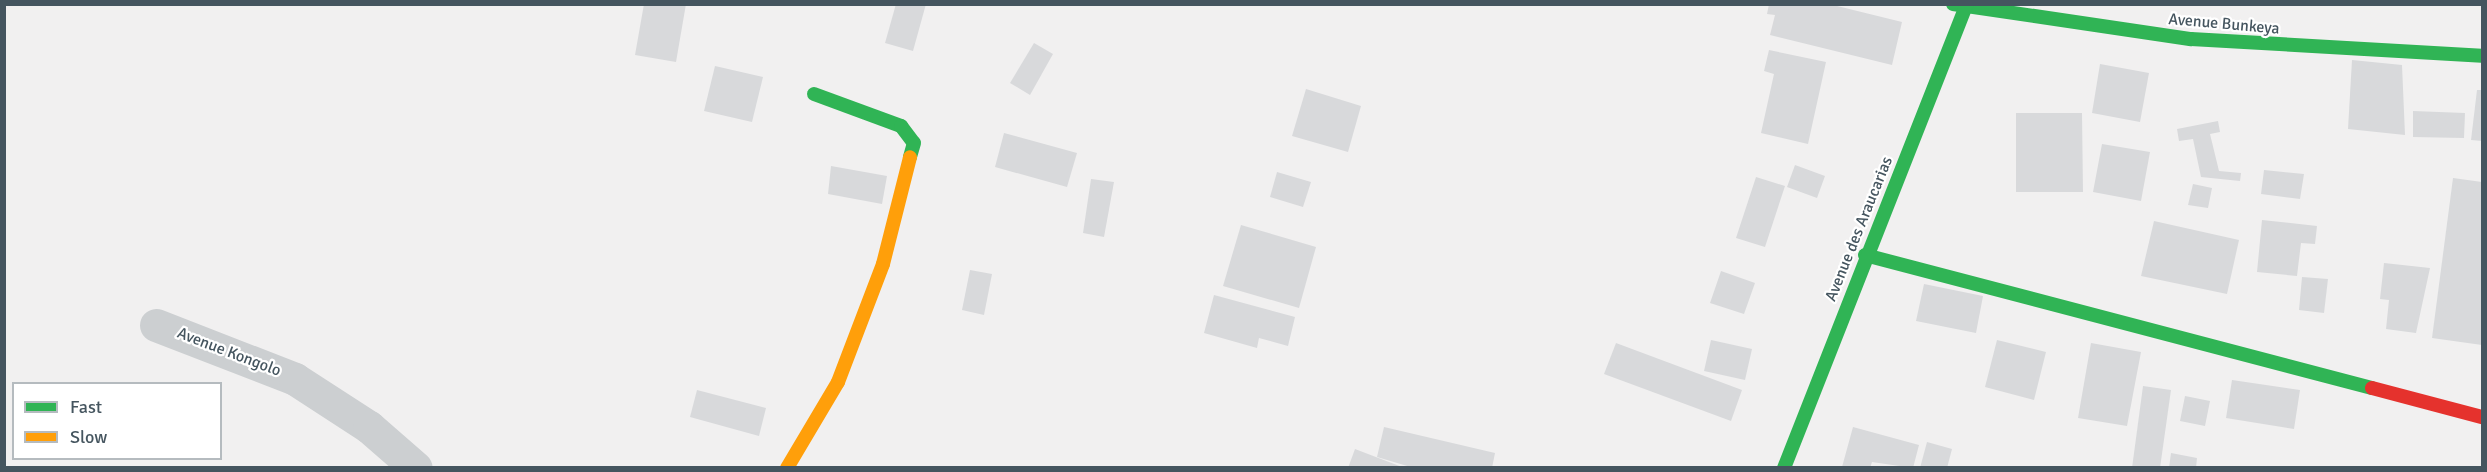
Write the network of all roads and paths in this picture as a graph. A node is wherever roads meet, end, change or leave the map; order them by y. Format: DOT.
graph roads {
  1 [pos="1962,6"];
  2 [pos="2482,56"];
  3 [pos="814,93"];
  4 [pos="1865,255"];
  5 [pos="156,325"];
  6 [pos="2482,417"];
  7 [pos="416,468"];
  8 [pos="787,468"];
  9 [pos="1784,468"];
  1 -- 2 [label="street, Avenue Bunkeya"];
  1 -- 4 [label="street, Avenue des Araucarias"];
  3 -- 8 [label="street"];
  4 -- 6 [label="street"];
  4 -- 9 [label="street, Avenue des Araucarias"];
  5 -- 7 [label="street, Avenue Kongolo"];
}
